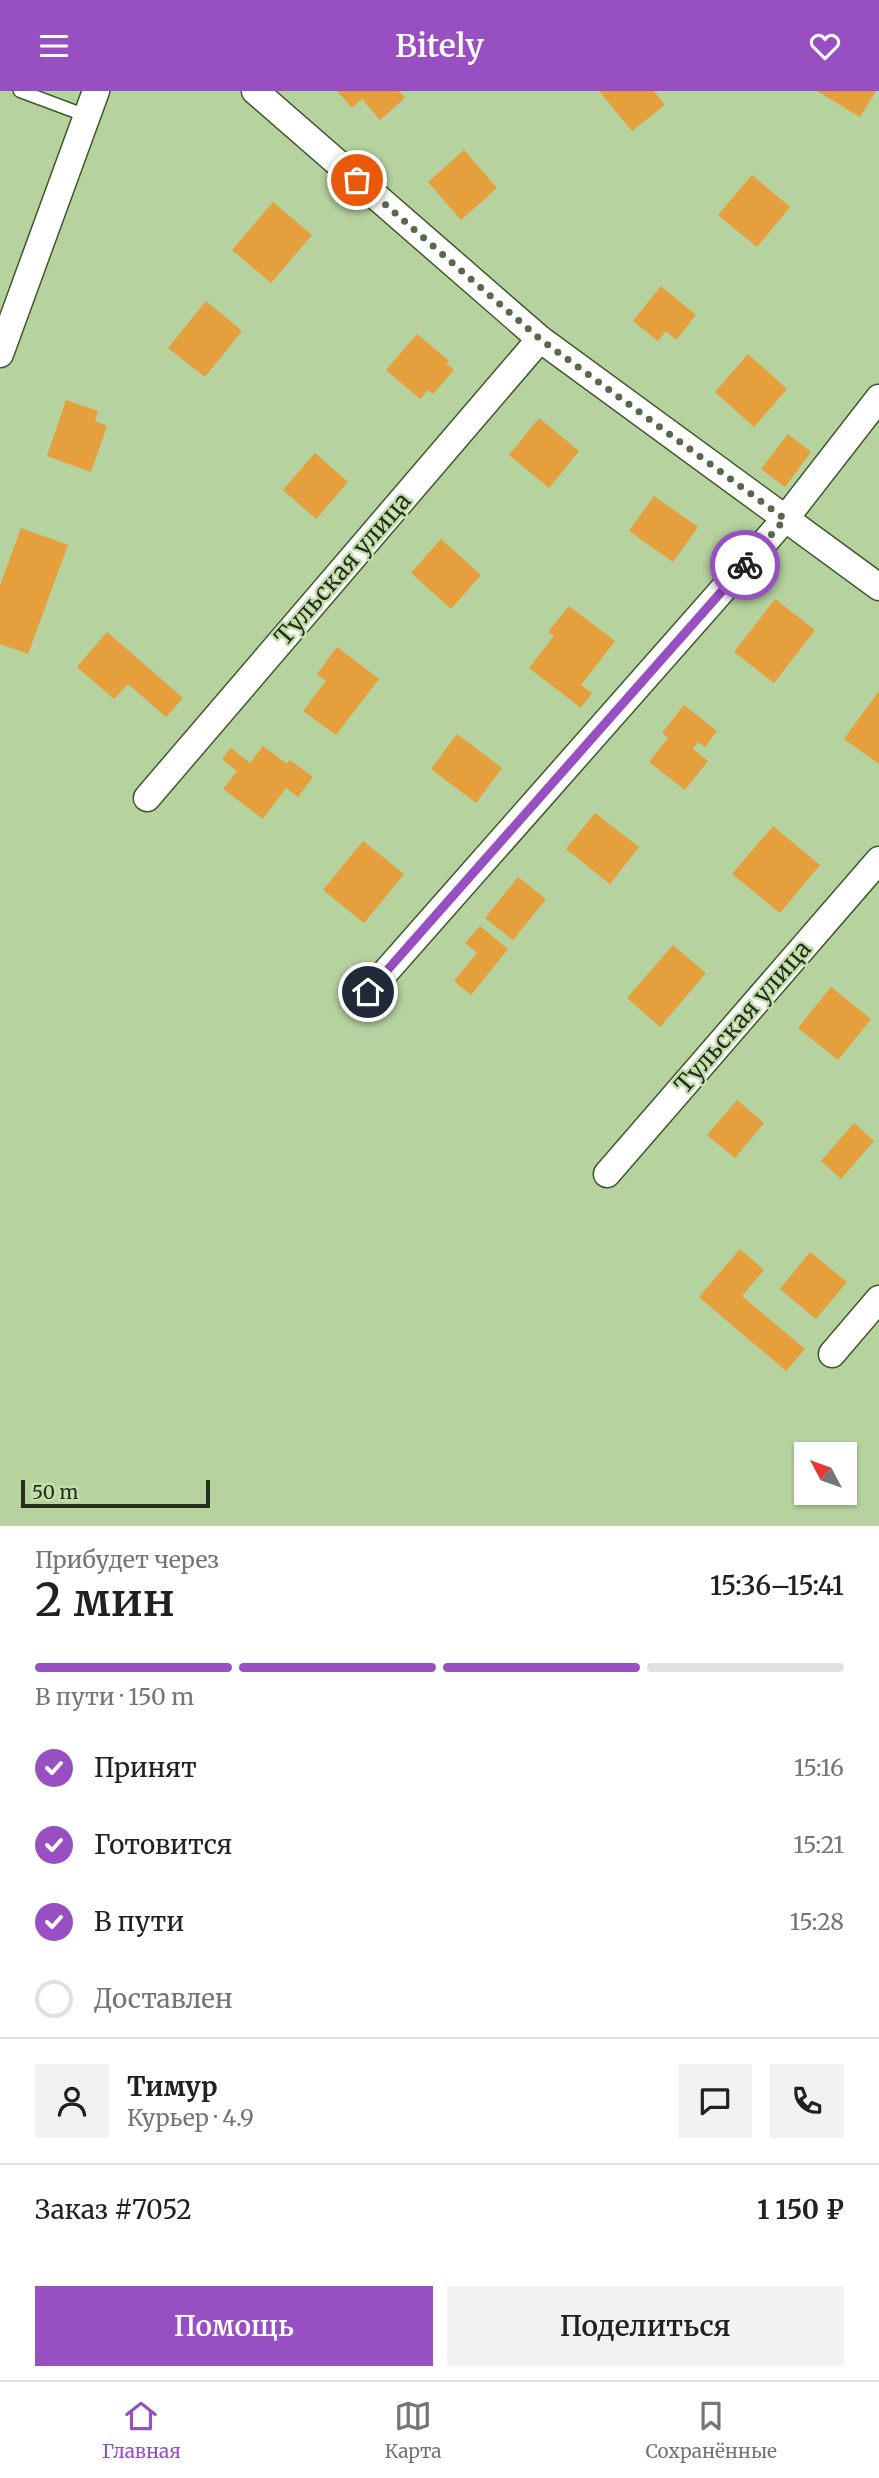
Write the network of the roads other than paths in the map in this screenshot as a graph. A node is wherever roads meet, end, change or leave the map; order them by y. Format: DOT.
graph roads {
  1 [pos="20,91"];
  2 [pos="96,91"];
  3 [pos="255,91"];
  4 [pos="87,116"];
  5 [pos="540,339"];
  6 [pos="0,354"];
  7 [pos="879,398"];
  8 [pos="785,519"];
  9 [pos="879,587"];
  10 [pos="146,798"];
  11 [pos="879,860"];
  12 [pos="368,992"];
  13 [pos="607,1174"];
  14 [pos="879,1299"];
  15 [pos="832,1355"];
  1 -- 4 [label="lane"];
  2 -- 4 [label="street"];
  3 -- 5 [label="street"];
  4 -- 6 [label="street"];
  5 -- 8 [label="street"];
  5 -- 10 [label="street, Тульская улица"];
  7 -- 8 [label="street"];
  8 -- 9 [label="street"];
  8 -- 12 [label="street"];
  11 -- 13 [label="street, Тульская улица"];
  14 -- 15 [label="street"];
}
